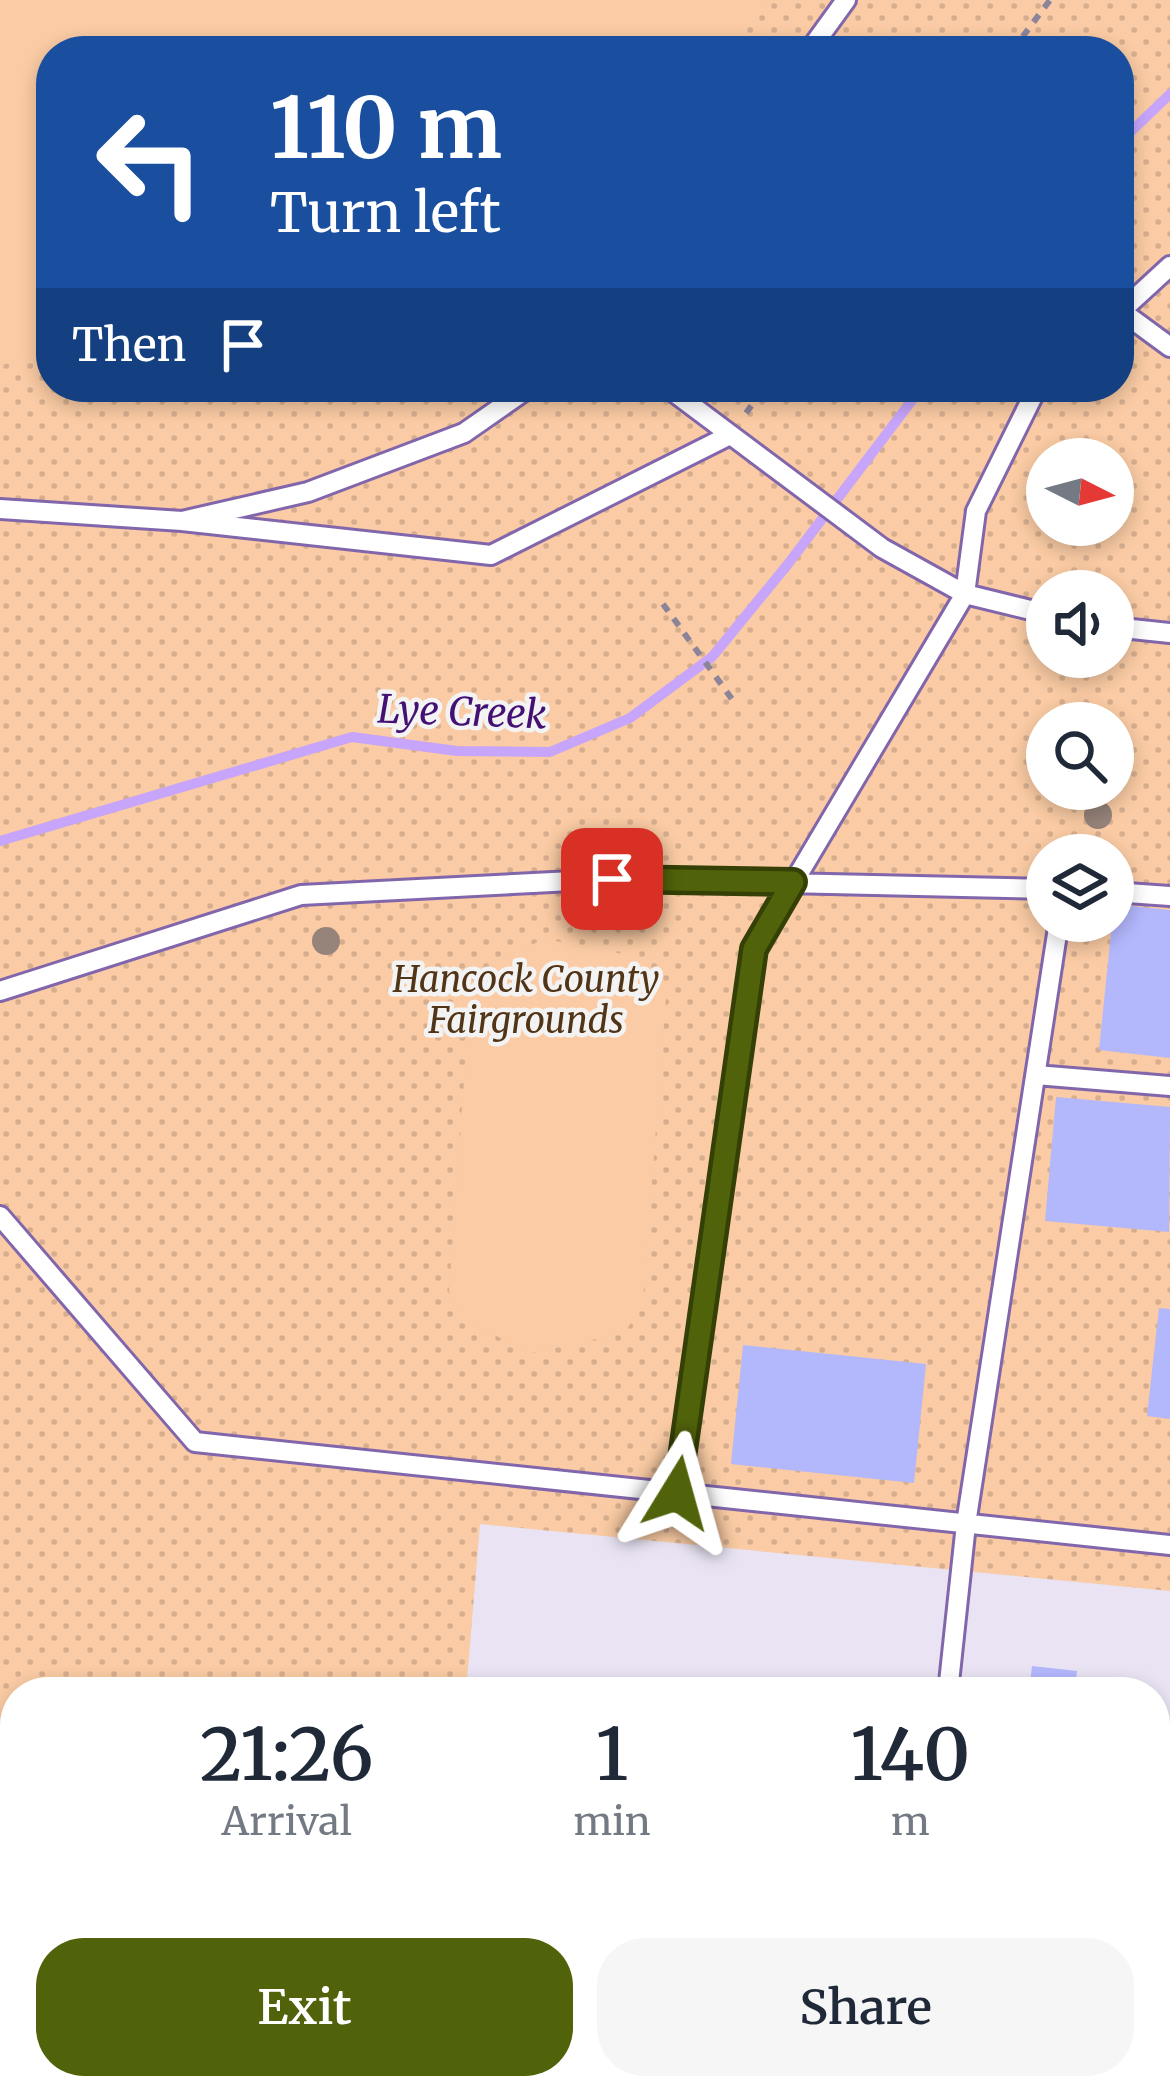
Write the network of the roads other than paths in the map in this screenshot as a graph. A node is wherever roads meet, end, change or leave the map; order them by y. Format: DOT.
graph roads {
  1 [pos="846,0"];
  2 [pos="820,36"];
  3 [pos="1170,266"];
  4 [pos="1134,299"];
  5 [pos="1134,322"];
  6 [pos="1170,347"];
  7 [pos="508,402"];
  8 [pos="687,402"];
  9 [pos="1030,402"];
  10 [pos="730,435"];
  11 [pos="0,509"];
  12 [pos="182,521"];
  13 [pos="965,594"];
  14 [pos="1026,609"];
  15 [pos="1134,629"];
  16 [pos="1170,633"];
  17 [pos="793,882"];
  18 [pos="1026,888"];
  19 [pos="1134,893"];
  20 [pos="1170,896"];
  21 [pos="1056,942"];
  22 [pos="0,991"];
  23 [pos="1036,1075"];
  24 [pos="1170,1086"];
  25 [pos="0,1216"];
  26 [pos="677,1493"];
  27 [pos="966,1523"];
  28 [pos="1170,1545"];
  29 [pos="950,1677"];
  1 -- 2 [label="lane"];
  3 -- 4 [label="lane"];
  5 -- 6 [label="lane"];
  7 -- 12 [label="lane"];
  8 -- 10 [label="lane"];
  9 -- 13 [label="lane"];
  10 -- 12 [label="lane"];
  10 -- 13 [label="lane"];
  11 -- 12 [label="lane"];
  13 -- 14 [label="lane"];
  13 -- 17 [label="lane"];
  15 -- 16 [label="lane"];
  17 -- 18 [label="lane"];
  17 -- 22 [label="lane"];
  17 -- 26 [label="lane"];
  19 -- 20 [label="lane"];
  21 -- 23 [label="lane"];
  23 -- 24 [label="lane"];
  23 -- 27 [label="lane"];
  25 -- 26 [label="lane"];
  26 -- 27 [label="lane"];
  27 -- 28 [label="lane"];
  27 -- 29 [label="lane"];
}
